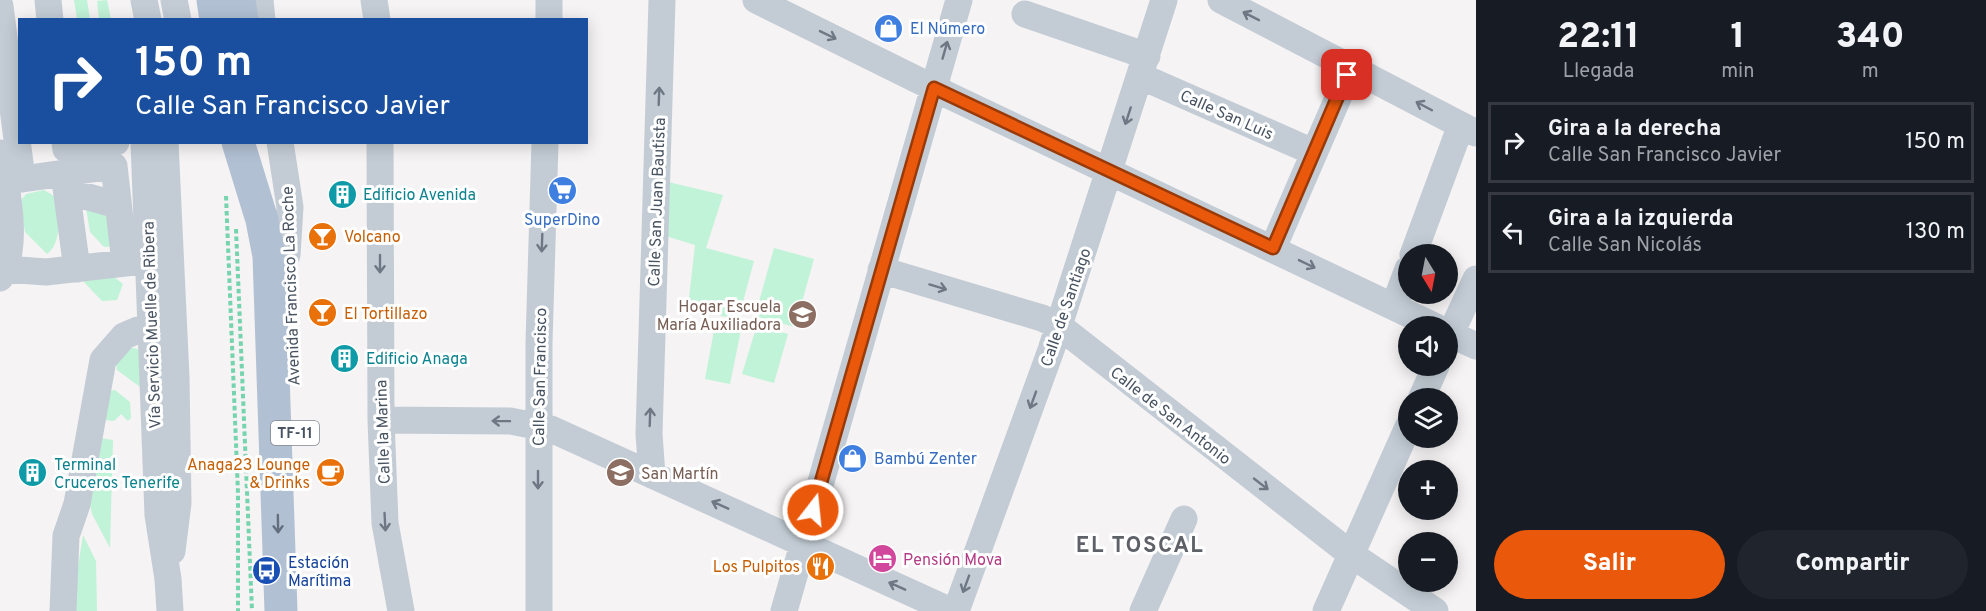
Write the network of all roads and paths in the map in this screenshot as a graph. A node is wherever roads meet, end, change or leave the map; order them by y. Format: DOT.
graph roads {
  1 [pos="48,0"];
  2 [pos="129,0"];
  3 [pos="144,0"];
  4 [pos="174,0"];
  5 [pos="213,0"];
  6 [pos="239,0"];
  7 [pos="260,0"];
  8 [pos="375,0"];
  9 [pos="549,0"];
  10 [pos="662,0"];
  11 [pos="756,0"];
  12 [pos="959,0"];
  13 [pos="1164,0"];
  14 [pos="1221,0"];
  15 [pos="0,6"];
  16 [pos="792,9"];
  17 [pos="1025,14"];
  18 [pos="50,18"];
  19 [pos="131,18"];
  20 [pos="148,18"];
  21 [pos="178,18"];
  22 [pos="216,18"];
  23 [pos="242,18"];
  24 [pos="262,18"];
  25 [pos="377,18"];
  26 [pos="549,18"];
  27 [pos="1144,66"];
  28 [pos="1351,68"];
  29 [pos="934,88"];
  30 [pos="1468,129"];
  31 [pos="0,143"];
  32 [pos="65,144"];
  33 [pos="102,144"];
  34 [pos="144,144"];
  35 [pos="165,144"];
  36 [pos="239,144"];
  37 [pos="259,144"];
  38 [pos="280,144"];
  39 [pos="380,144"];
  40 [pos="545,144"];
  41 [pos="1313,153"];
  42 [pos="1110,170"];
  43 [pos="65,182"];
  44 [pos="224,186"];
  45 [pos="231,195"];
  46 [pos="117,205"];
  47 [pos="233,205"];
  48 [pos="236,227"];
  49 [pos="1418,244"];
  50 [pos="1273,248"];
  51 [pos="278,255"];
  52 [pos="149,261"];
  53 [pos="76,269"];
  54 [pos="881,270"];
  55 [pos="3,274"];
  56 [pos="1476,279"];
  57 [pos="1398,295"];
  58 [pos="1394,306"];
  59 [pos="1413,316"];
  60 [pos="1455,316"];
  61 [pos="163,325"];
  62 [pos="1059,326"];
  63 [pos="1458,338"];
  64 [pos="1476,346"];
  65 [pos="381,420"];
  66 [pos="538,425"];
  67 [pos="1399,448"];
  68 [pos="652,475"];
  69 [pos="1184,519"];
  70 [pos="803,543"];
  71 [pos="1352,555"];
  72 [pos="63,611"];
  73 [pos="170,611"];
  74 [pos="238,611"];
  75 [pos="252,611"];
  76 [pos="281,611"];
  77 [pos="303,611"];
  78 [pos="401,611"];
  79 [pos="539,611"];
  80 [pos="784,611"];
  81 [pos="951,611"];
  82 [pos="956,611"];
  83 [pos="1143,611"];
  84 [pos="1326,611"];
  85 [pos="1435,611"];
  1 -- 18 [label="street"];
  2 -- 19 [label="street"];
  3 -- 20 [label="street"];
  4 -- 21 [label="street"];
  5 -- 22 [label="main road"];
  6 -- 23 [label="main road"];
  7 -- 24 [label="street"];
  8 -- 25 [label="street"];
  9 -- 26 [label="street"];
  68 -- 10 [label="street, Calle San Juan Bautista, one-way"];
  11 -- 16 [label="street"];
  29 -- 12 [label="street, one-way"];
  13 -- 27 [label="street, Calle de Santiago"];
  28 -- 14 [label="street, one-way"];
  15 -- 43 [label="street"];
  16 -- 29 [label="street, one-way"];
  17 -- 27 [label="street, Calle San Luis"];
  27 -- 41 [label="street, Calle San Luis"];
  27 -- 42 [label="street, Calle de Santiago, one-way"];
  30 -- 28 [label="street, one-way"];
  28 -- 41 [label="street"];
  29 -- 42 [label="street"];
  29 -- 54 [label="street"];
  30 -- 49 [label="street"];
  31 -- 55 [label="street"];
  32 -- 33 [label="street"];
  34 -- 52 [label="street, Vía Servicio Muelle de Ribera"];
  35 -- 52 [label="street, Vía Servicio Muelle de Ribera"];
  36 -- 51 [label="main road, TF-11"];
  37 -- 51 [label="main road, TF-11"];
  38 -- 51 [label="street, Avenida Francisco La Roche"];
  39 -- 65 [label="street, Calle la Marina, one-way"];
  40 -- 66 [label="street, Calle San Francisco, one-way"];
  41 -- 50 [label="street"];
  42 -- 50 [label="street"];
  42 -- 62 [label="street, Calle de Santiago"];
  43 -- 46 [label="street"];
  43 -- 46 [label="street"];
  43 -- 53 [label="street"];
  44 -- 74 [label="path"];
  45 -- 47 [label="path"];
  46 -- 52 [label="street"];
  48 -- 75 [label="path"];
  50 -- 58 [label="street, one-way"];
  51 -- 76 [label="main road, Avenida Francisco La Roche / TF-11, one-way"];
  51 -- 77 [label="main road, Avenida Francisco La Roche / TF-11"];
  52 -- 53 [label="street"];
  52 -- 61 [label="street, Vía Servicio Muelle de Ribera"];
  53 -- 55 [label="street"];
  54 -- 62 [label="street, Calle de San Antonio, one-way"];
  54 -- 70 [label="street"];
  56 -- 60 [label="street"];
  57 -- 58 [label="street"];
  58 -- 59 [label="street"];
  61 -- 72 [label="street"];
  61 -- 73 [label="street, Vía Servicio Muelle de Ribera"];
  62 -- 71 [label="street, Calle de San Antonio, one-way"];
  62 -- 82 [label="street, Calle de Santiago, one-way"];
  63 -- 64 [label="street"];
  66 -- 65 [label="street, one-way"];
  65 -- 78 [label="street, Calle la Marina, one-way"];
  66 -- 68 [label="street"];
  66 -- 79 [label="street, Calle San Francisco, one-way"];
  67 -- 71 [label="street"];
  70 -- 68 [label="street, one-way"];
  69 -- 83 [label="street"];
  70 -- 80 [label="street"];
  81 -- 70 [label="street, one-way"];
  71 -- 84 [label="street"];
  71 -- 85 [label="street, Calle de San Antonio"];
}
